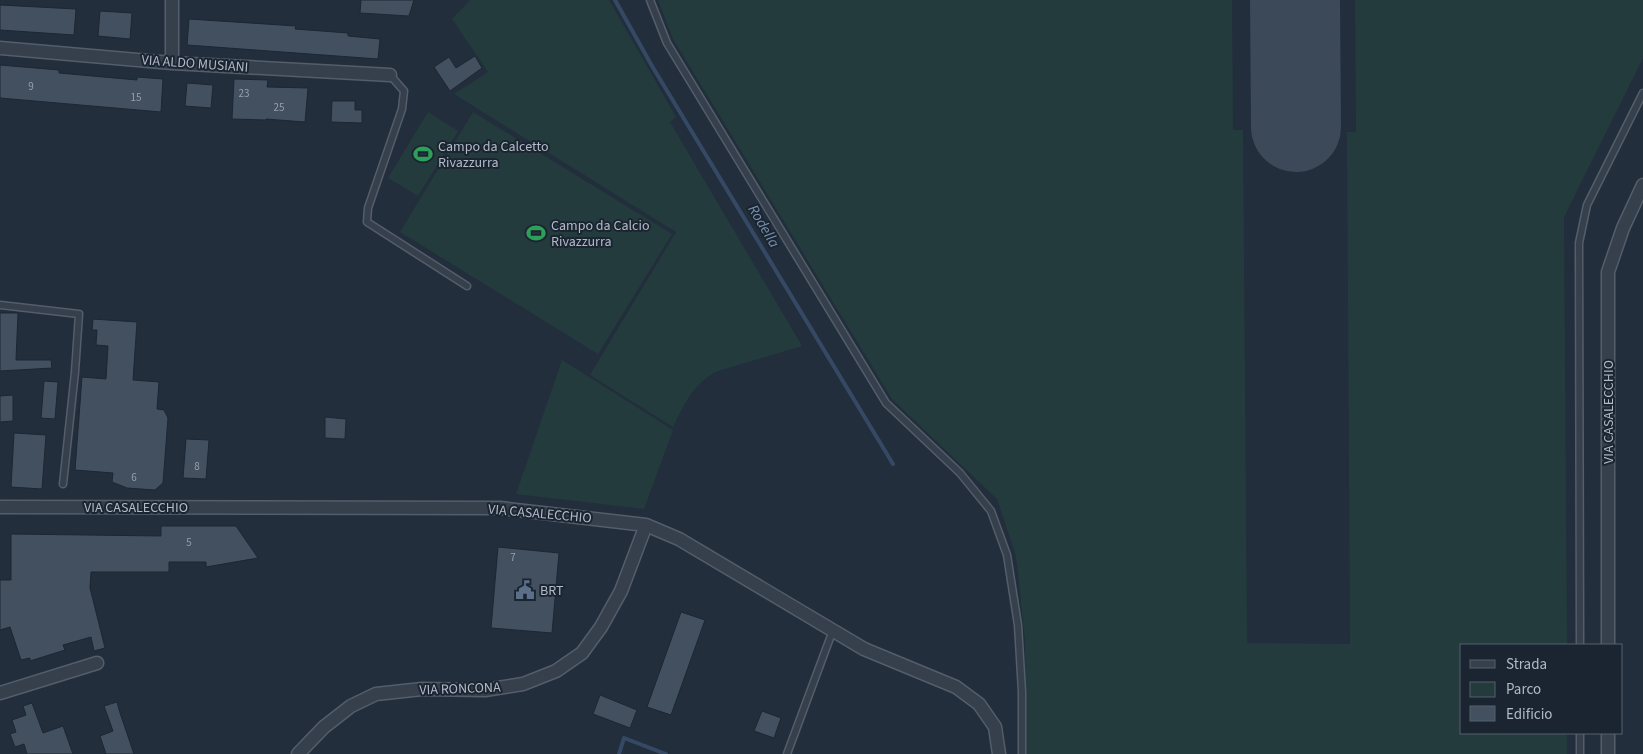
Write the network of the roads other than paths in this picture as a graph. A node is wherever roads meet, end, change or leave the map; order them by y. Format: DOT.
graph roads {
  1 [pos="172,0"];
  2 [pos="650,0"];
  3 [pos="0,48"];
  4 [pos="172,62"];
  5 [pos="390,75"];
  6 [pos="1643,93"];
  7 [pos="1643,185"];
  8 [pos="467,286"];
  9 [pos="0,305"];
  10 [pos="63,484"];
  11 [pos="0,507"];
  12 [pos="646,525"];
  13 [pos="833,630"];
  14 [pos="1580,644"];
  15 [pos="1608,644"];
  16 [pos="97,663"];
  17 [pos="0,694"];
  18 [pos="1580,734"];
  19 [pos="1608,734"];
  20 [pos="298,754"];
  21 [pos="788,754"];
  22 [pos="999,754"];
  23 [pos="1022,754"];
  24 [pos="1580,754"];
  25 [pos="1608,754"];
  1 -- 4 [label="street"];
  2 -- 23 [label="lane"];
  3 -- 4 [label="street, VIA ALDO MUSIANI"];
  4 -- 5 [label="street, VIA ALDO MUSIANI"];
  5 -- 8 [label="lane"];
  6 -- 14 [label="lane"];
  7 -- 15 [label="street, VIA CASALECCHIO"];
  9 -- 10 [label="lane"];
  11 -- 12 [label="street, VIA CASALECCHIO"];
  12 -- 13 [label="street, VIA CASALECCHIO"];
  12 -- 20 [label="street, VIA RONCONA"];
  13 -- 21 [label="lane"];
  13 -- 22 [label="street, VIA CASALECCHIO"];
  16 -- 17 [label="street"];
  18 -- 24 [label="lane"];
  19 -- 25 [label="street"];
}
